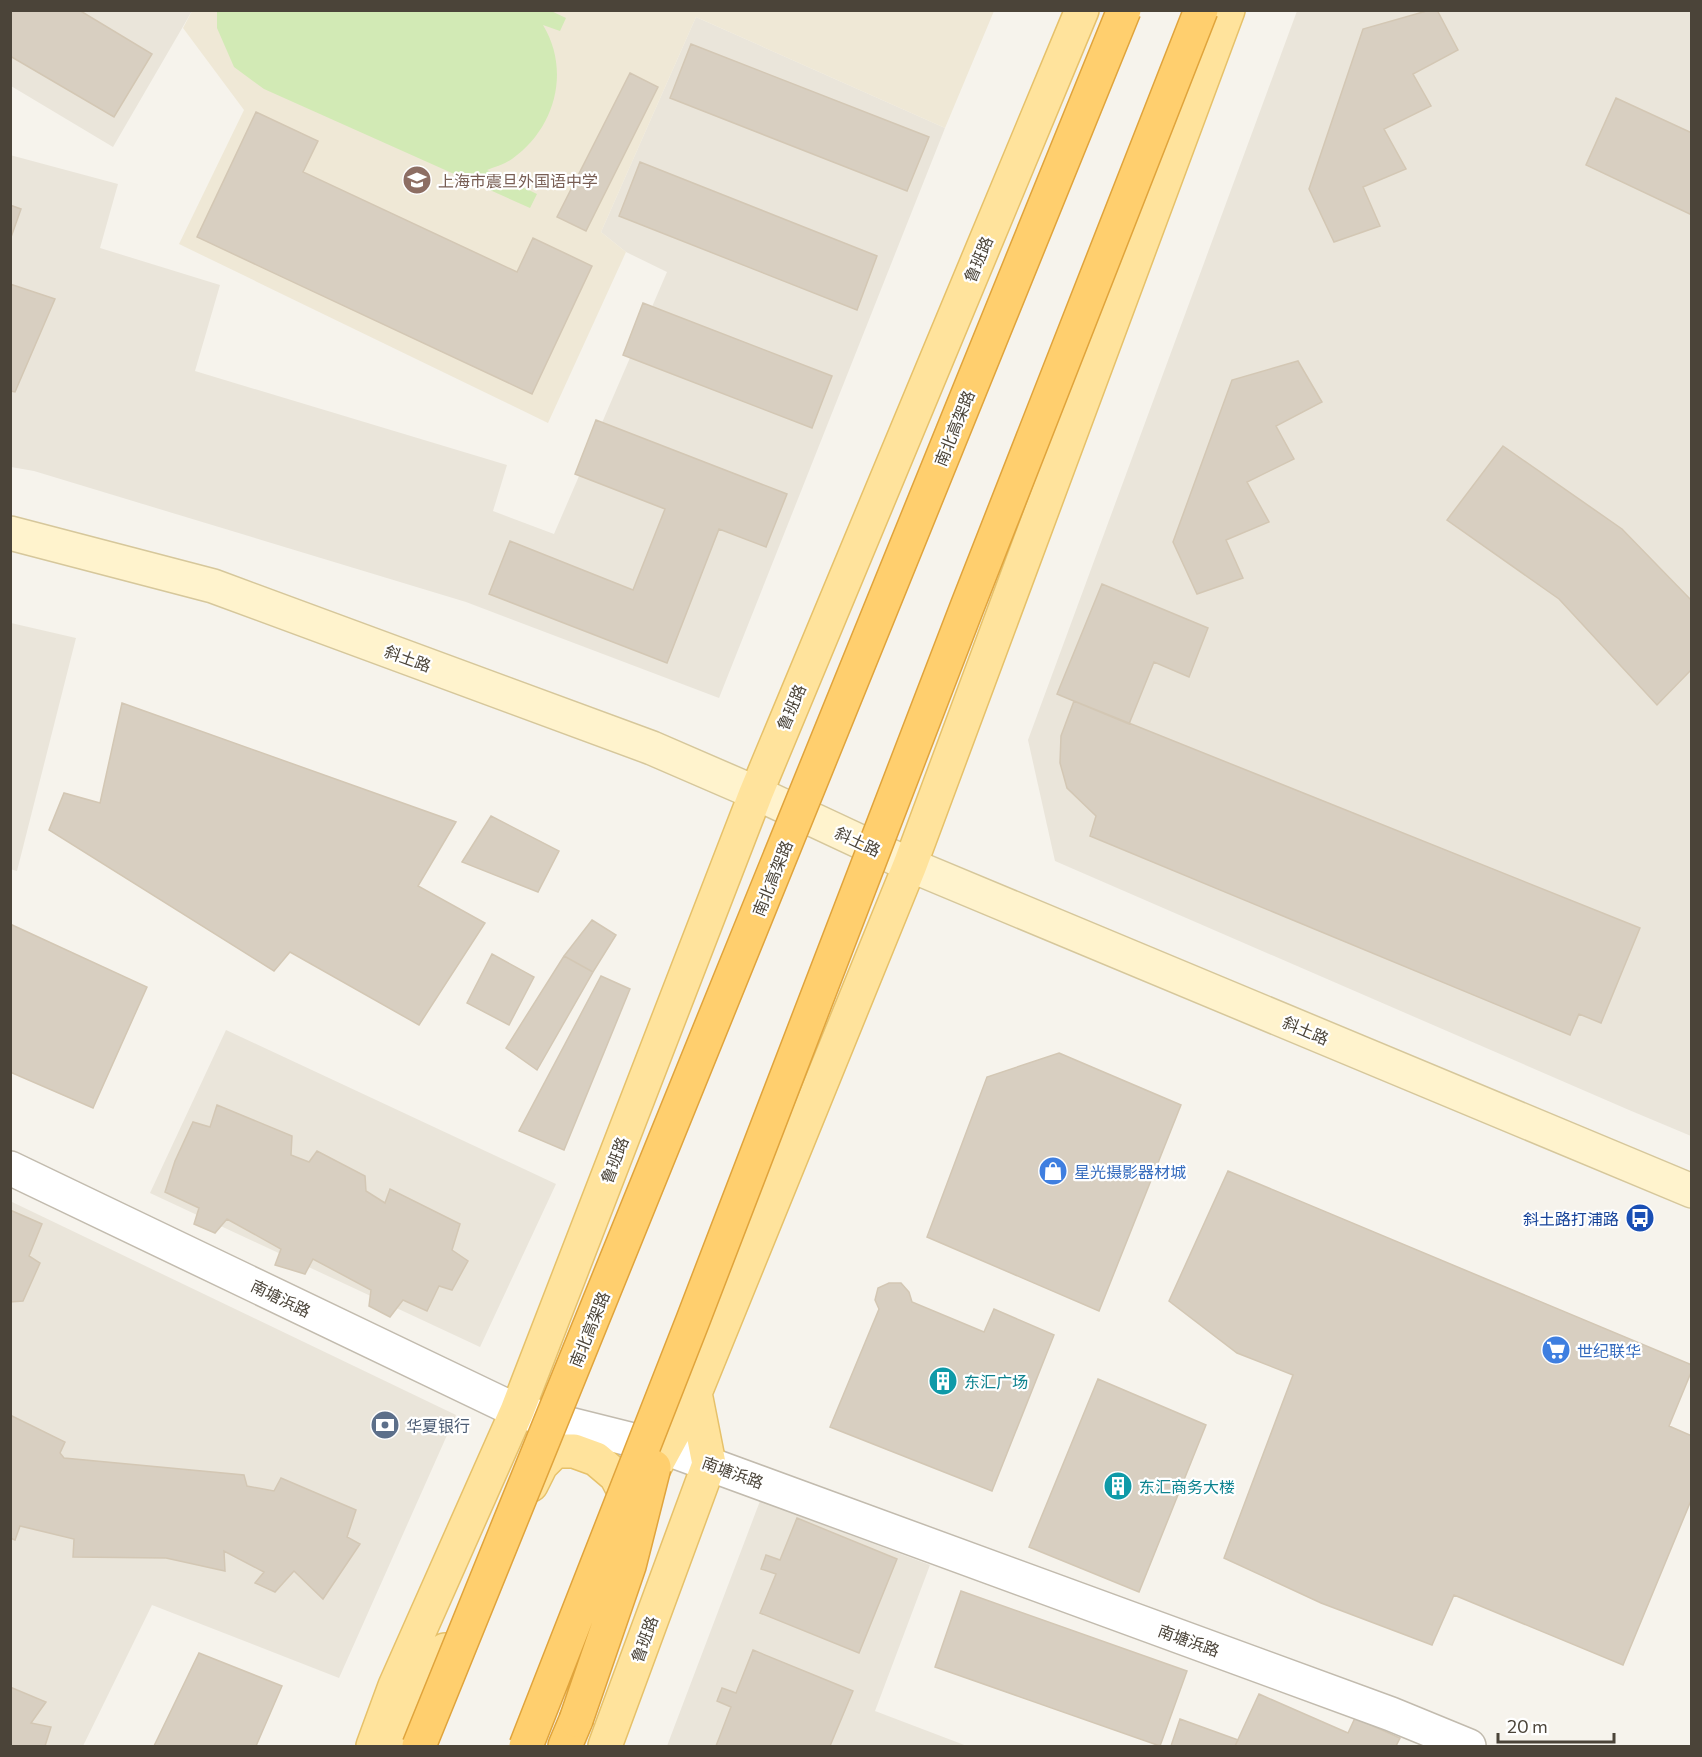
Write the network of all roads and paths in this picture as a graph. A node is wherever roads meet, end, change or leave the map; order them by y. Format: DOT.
graph roads {
  1 [pos="1082,10"];
  2 [pos="1124,10"];
  3 [pos="1201,10"];
  4 [pos="1228,10"];
  5 [pos="10,533"];
  6 [pos="756,793"];
  7 [pos="910,865"];
  8 [pos="10,1168"];
  9 [pos="1692,1191"];
  10 [pos="693,1320"];
  11 [pos="696,1393"];
  12 [pos="517,1411"];
  13 [pos="665,1448"];
  14 [pos="709,1464"];
  15 [pos="626,1520"];
  16 [pos="481,1580"];
  17 [pos="395,1686"];
  18 [pos="362,1746"];
  19 [pos="373,1746"];
  20 [pos="395,1746"];
  21 [pos="420,1746"];
  22 [pos="526,1746"];
  23 [pos="537,1746"];
  24 [pos="566,1746"];
  25 [pos="605,1746"];
  26 [pos="1469,1746"];
  1 -- 6 [label="main road, 鲁班路"];
  2 -- 21 [label="highway, 南北高架路, bridge"];
  3 -- 10 [label="highway, bridge"];
  4 -- 7 [label="main road"];
  5 -- 6 [label="main road, 斜土路"];
  6 -- 7 [label="main road, 斜土路"];
  6 -- 12 [label="main road, 鲁班路"];
  7 -- 9 [label="main road, 斜土路"];
  7 -- 11 [label="main road"];
  8 -- 12 [label="street, 南塘浜路"];
  10 -- 22 [label="highway, bridge"];
  10 -- 24 [label="highway, bridge"];
  11 -- 13 [label="main road"];
  11 -- 14 [label="main road"];
  12 -- 13 [label="street, 南塘浜路"];
  12 -- 16 [label="main road"];
  12 -- 17 [label="main road, 鲁班路"];
  13 -- 14 [label="street, 南塘浜路"];
  13 -- 15 [label="main road"];
  14 -- 25 [label="main road, 鲁班路"];
  14 -- 26 [label="street, 南塘浜路"];
  15 -- 16 [label="main road"];
  15 -- 23 [label="main road"];
  16 -- 20 [label="main road"];
  17 -- 18 [label="main road, 鲁班路"];
  17 -- 19 [label="main road, 鲁班路"];
}
